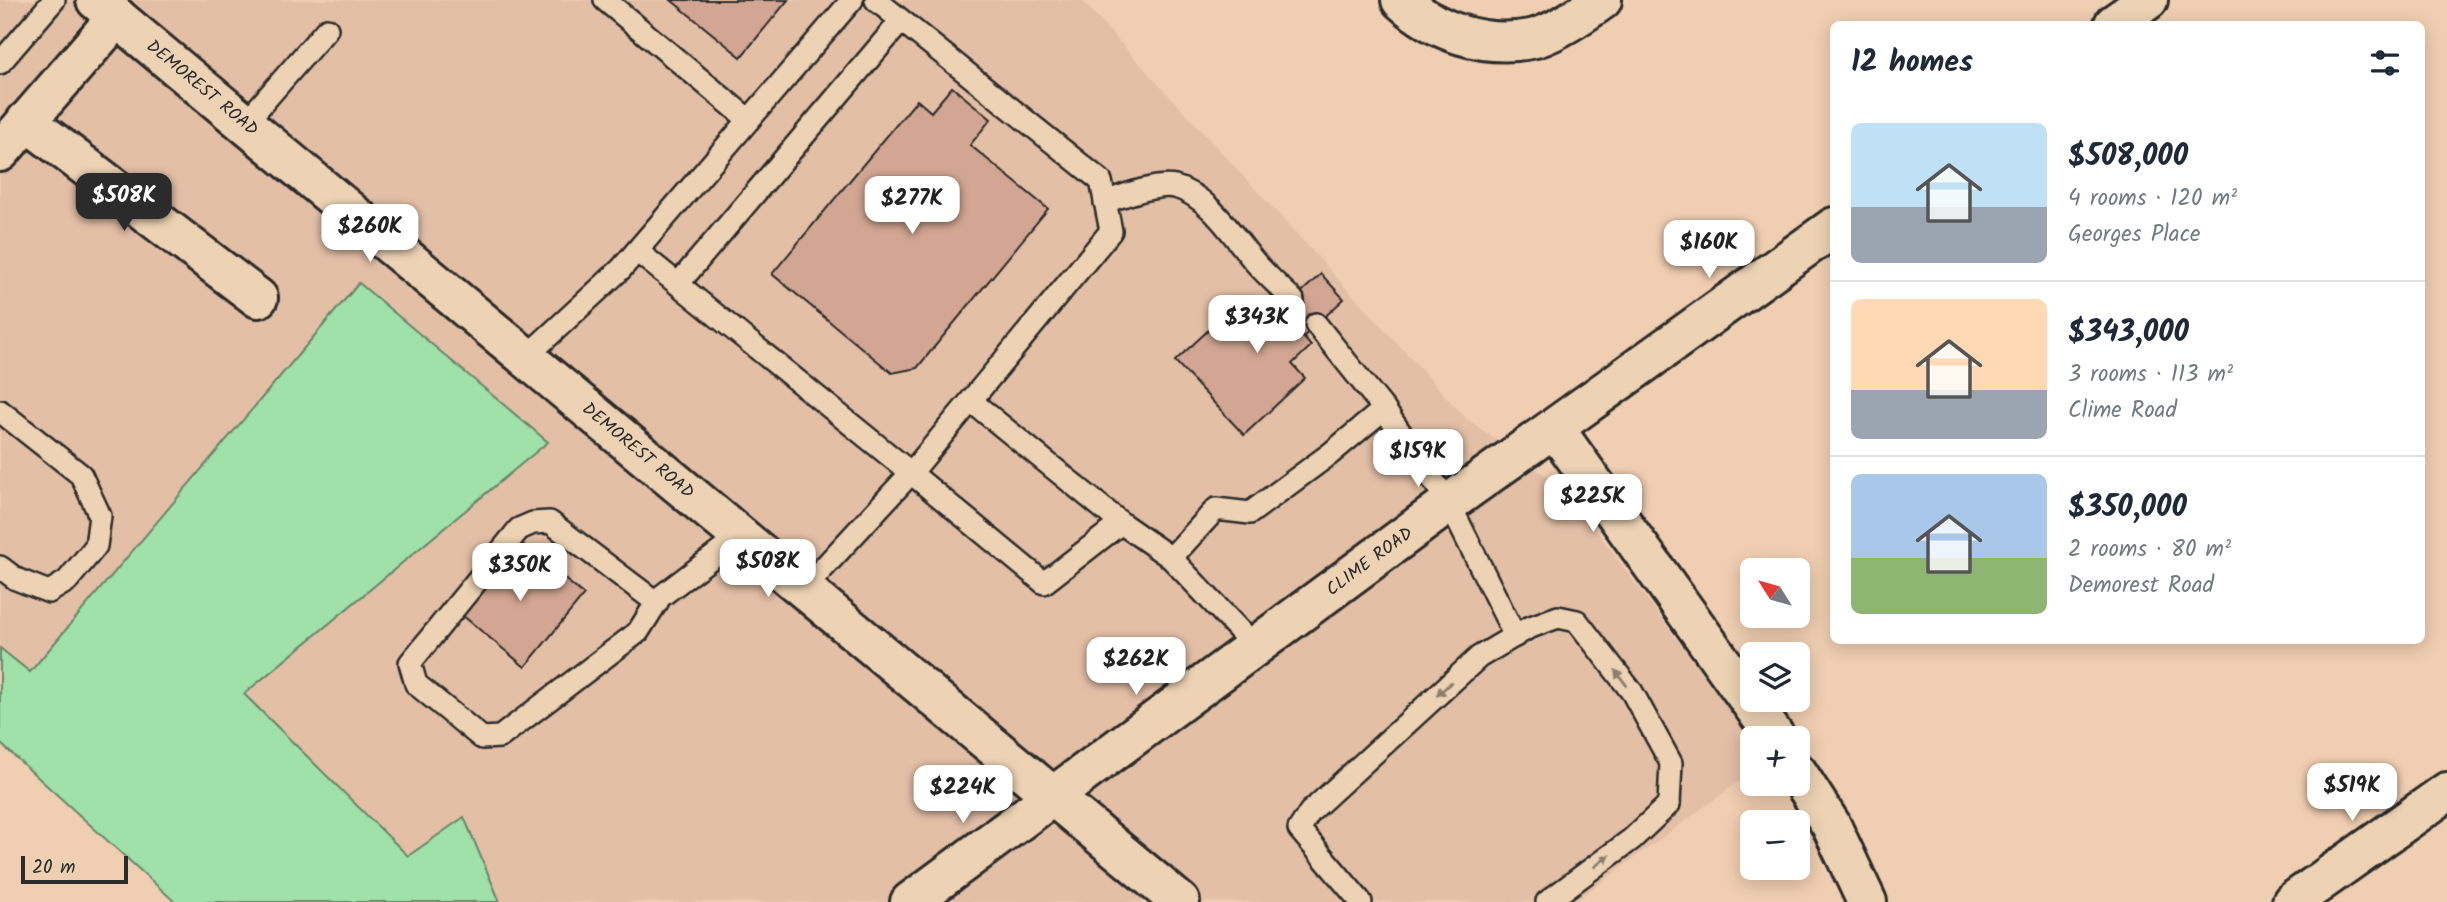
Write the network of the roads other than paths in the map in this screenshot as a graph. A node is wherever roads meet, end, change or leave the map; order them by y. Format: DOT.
graph roads {
  1 [pos="54,0"];
  2 [pos="605,0"];
  3 [pos="852,0"];
  4 [pos="876,0"];
  5 [pos="1401,0"];
  6 [pos="2148,0"];
  7 [pos="1600,1"];
  8 [pos="106,8"];
  9 [pos="901,21"];
  10 [pos="2118,21"];
  11 [pos="327,29"];
  12 [pos="0,63"];
  13 [pos="749,120"];
  14 [pos="26,121"];
  15 [pos="246,122"];
  16 [pos="0,152"];
  17 [pos="1105,202"];
  18 [pos="1830,230"];
  19 [pos="637,251"];
  20 [pos="678,284"];
  21 [pos="258,298"];
  22 [pos="1293,300"];
  23 [pos="1317,324"];
  24 [pos="527,356"];
  25 [pos="971,401"];
  26 [pos="1384,409"];
  27 [pos="0,411"];
  28 [pos="1555,429"];
  29 [pos="911,473"];
  30 [pos="1449,503"];
  31 [pos="1121,523"];
  32 [pos="739,537"];
  33 [pos="1171,558"];
  34 [pos="0,567"];
  35 [pos="803,590"];
  36 [pos="657,603"];
  37 [pos="1515,636"];
  38 [pos="1255,647"];
  39 [pos="1767,726"];
  40 [pos="1810,792"];
  41 [pos="2447,792"];
  42 [pos="1052,795"];
  43 [pos="910,902"];
  44 [pos="1180,902"];
  45 [pos="1361,902"];
  46 [pos="1547,902"];
  47 [pos="1867,902"];
  48 [pos="2292,902"];
  1 -- 12 [label="lane"];
  2 -- 13 [label="lane"];
  3 -- 13 [label="lane"];
  4 -- 9 [label="lane"];
  5 -- 7 [label="street"];
  6 -- 10 [label="street"];
  8 -- 14 [label="street"];
  8 -- 15 [label="street, DEMOREST ROAD"];
  9 -- 17 [label="lane"];
  9 -- 20 [label="lane"];
  11 -- 15 [label="lane"];
  13 -- 19 [label="lane"];
  14 -- 16 [label="street"];
  14 -- 21 [label="street"];
  15 -- 24 [label="street, DEMOREST ROAD"];
  17 -- 22 [label="lane"];
  17 -- 25 [label="lane"];
  18 -- 28 [label="street, CLIME ROAD"];
  19 -- 20 [label="lane"];
  19 -- 24 [label="lane"];
  20 -- 29 [label="lane"];
  23 -- 26 [label="lane"];
  24 -- 32 [label="street, DEMOREST ROAD"];
  25 -- 29 [label="lane"];
  25 -- 31 [label="lane"];
  26 -- 30 [label="lane"];
  26 -- 33 [label="lane"];
  27 -- 34 [label="lane"];
  28 -- 30 [label="street, CLIME ROAD"];
  28 -- 39 [label="street"];
  29 -- 31 [label="lane"];
  29 -- 35 [label="lane"];
  30 -- 37 [label="lane"];
  30 -- 38 [label="street, CLIME ROAD"];
  31 -- 33 [label="lane"];
  32 -- 35 [label="street, DEMOREST ROAD"];
  32 -- 36 [label="lane"];
  33 -- 38 [label="lane"];
  35 -- 42 [label="street, DEMOREST ROAD"];
  36 -- 36 [label="lane"];
  37 -- 45 [label="lane, one-way"];
  46 -- 37 [label="lane, one-way"];
  38 -- 42 [label="street, CLIME ROAD"];
  40 -- 47 [label="street"];
  41 -- 48 [label="street"];
  42 -- 43 [label="street, CLIME ROAD"];
  42 -- 44 [label="street, DEMOREST ROAD"];
}
